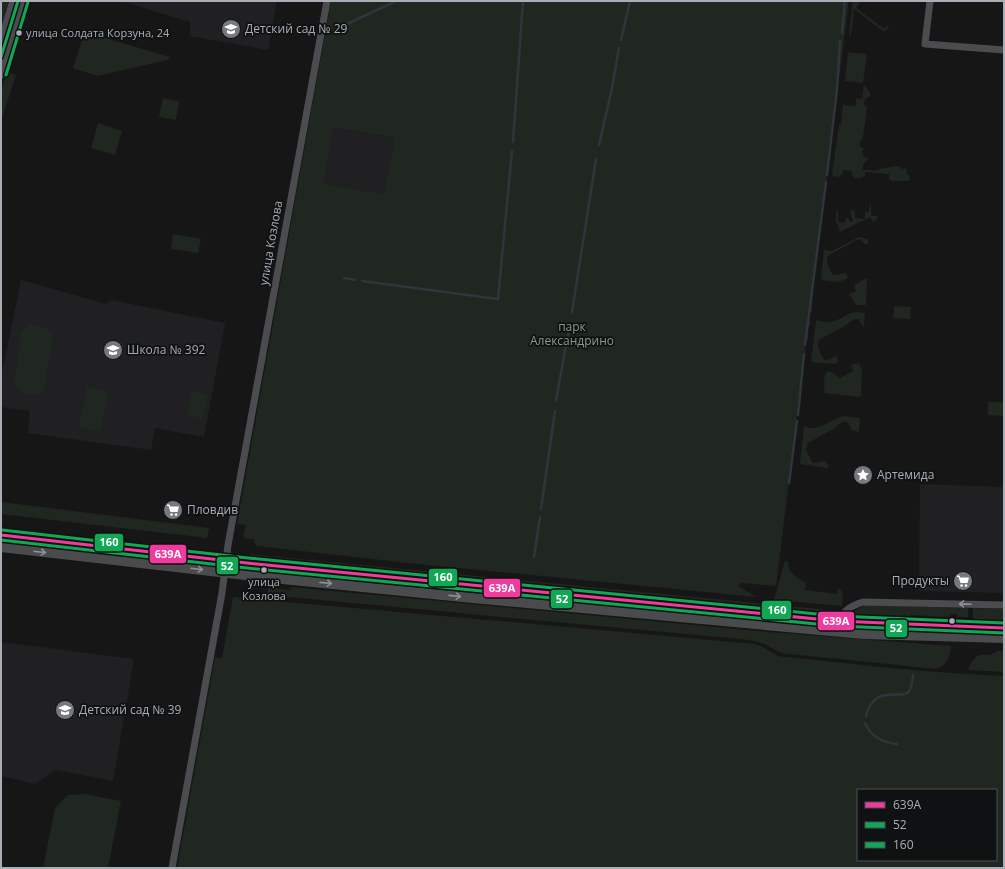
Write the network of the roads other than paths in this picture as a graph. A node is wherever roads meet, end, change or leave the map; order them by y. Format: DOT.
graph roads {
  1 [pos="14,1"];
  2 [pos="24,1"];
  3 [pos="326,1"];
  4 [pos="930,1"];
  5 [pos="1,43"];
  6 [pos="1004,50"];
  7 [pos="1,74"];
  8 [pos="1,535"];
  9 [pos="1,547"];
  10 [pos="226,561"];
  11 [pos="224,572"];
  12 [pos="1004,605"];
  13 [pos="838,621"];
  14 [pos="1004,628"];
  15 [pos="1004,638"];
  16 [pos="172,868"];
  1 -- 5 [label="street"];
  2 -- 7 [label="street"];
  3 -- 10 [label="street, улица Козлова"];
  4 -- 6 [label="street"];
  8 -- 10 [label="main road"];
  9 -- 11 [label="main road, one-way"];
  10 -- 11 [label="street, улица Козлова"];
  10 -- 13 [label="main road"];
  11 -- 15 [label="main road, one-way"];
  11 -- 16 [label="street, улица Козлова"];
  12 -- 13 [label="street, one-way"];
  13 -- 14 [label="main road"];
}
